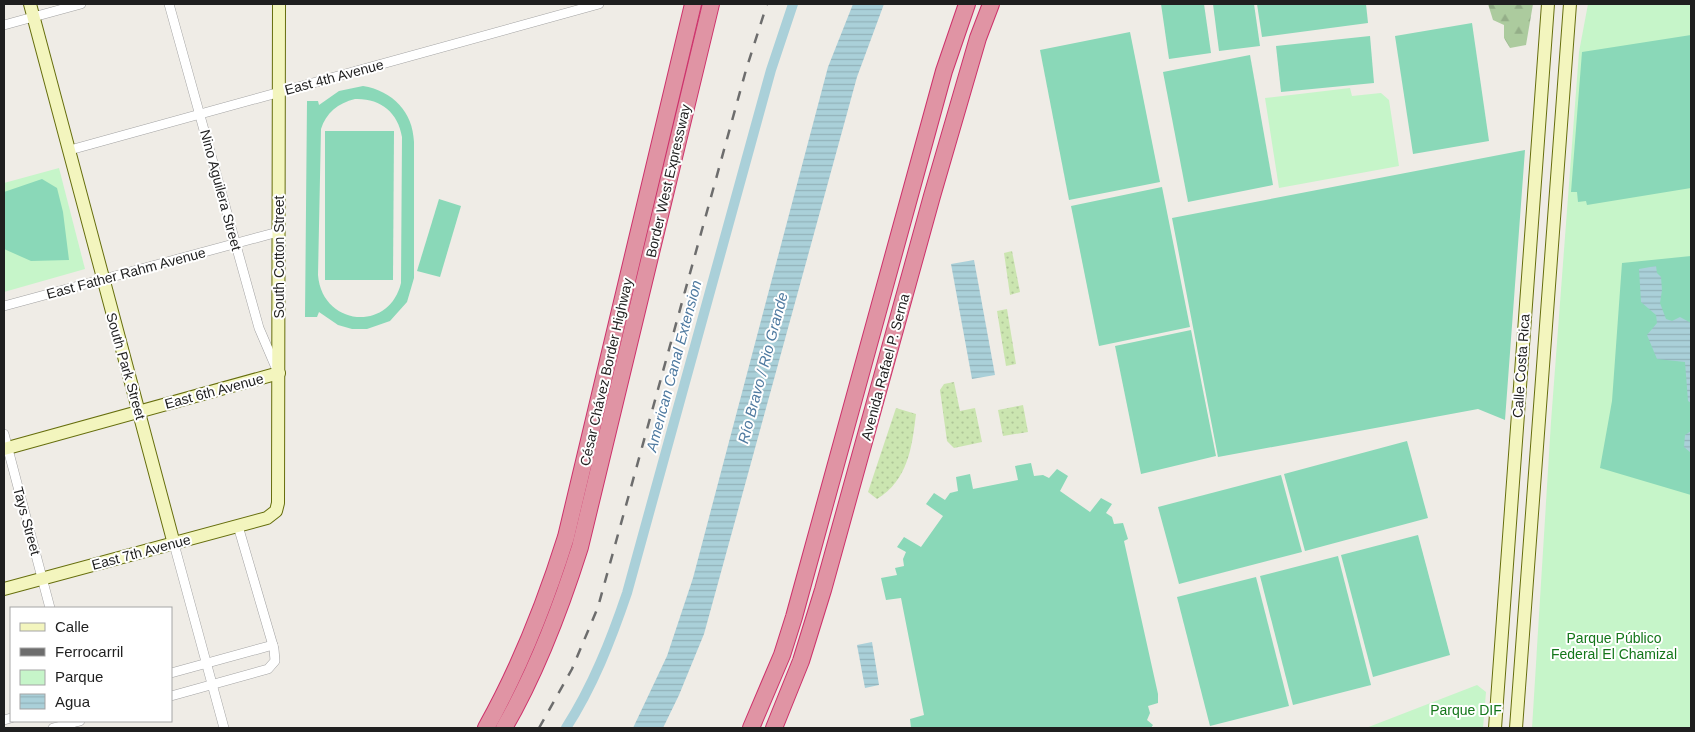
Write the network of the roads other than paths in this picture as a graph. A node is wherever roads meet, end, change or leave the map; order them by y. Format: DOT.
graph roads {
  1 [pos="30,4"];
  2 [pos="81,4"];
  3 [pos="169,4"];
  4 [pos="279,4"];
  5 [pos="599,4"];
  6 [pos="688,4"];
  7 [pos="694,4"];
  8 [pos="967,4"];
  9 [pos="991,4"];
  10 [pos="1548,4"];
  11 [pos="1570,4"];
  12 [pos="710,8"];
  13 [pos="34,17"];
  14 [pos="4,25"];
  15 [pos="686,57"];
  16 [pos="280,92"];
  17 [pos="200,113"];
  18 [pos="70,150"];
  19 [pos="278,232"];
  20 [pos="234,244"];
  21 [pos="102,280"];
  22 [pos="4,306"];
  23 [pos="279,373"];
  24 [pos="139,412"];
  25 [pos="4,434"];
  26 [pos="599,435"];
  27 [pos="6,448"];
  28 [pos="276,511"];
  29 [pos="238,526"];
  30 [pos="174,544"];
  31 [pos="43,579"];
  32 [pos="4,590"];
  33 [pos="50,607"];
  34 [pos="273,645"];
  35 [pos="205,663"];
  36 [pos="172,674"];
  37 [pos="212,686"];
  38 [pos="172,696"];
  39 [pos="76,722"];
  40 [pos="1495,724"];
  41 [pos="1517,724"];
  42 [pos="53,728"];
  43 [pos="224,728"];
  44 [pos="486,728"];
  45 [pos="504,728"];
  46 [pos="751,728"];
  47 [pos="774,728"];
  1 -- 13 [label="street, South Park Street"];
  2 -- 13 [label="street"];
  3 -- 17 [label="street, Nino Aguilera Street"];
  4 -- 16 [label="street, South Cotton Street"];
  5 -- 16 [label="street, East 4th Avenue"];
  6 -- 15 [label="highway"];
  7 -- 15 [label="highway, César Chávez Border Highway"];
  8 -- 46 [label="highway, Avenida Rafael P. Serna"];
  9 -- 47 [label="highway, Avenida Rafael P. Serna"];
  10 -- 40 [label="street, Calle Costa Rica"];
  11 -- 41 [label="street, Calle Costa Rica"];
  12 -- 15 [label="highway"];
  13 -- 14 [label="street"];
  13 -- 18 [label="street, South Park Street"];
  15 -- 26 [label="highway, César Chávez Border Highway"];
  16 -- 17 [label="street, East 4th Avenue"];
  16 -- 19 [label="street, South Cotton Street"];
  17 -- 18 [label="street, East 4th Avenue"];
  17 -- 20 [label="street, Nino Aguilera Street"];
  18 -- 21 [label="street, South Park Street"];
  19 -- 20 [label="street, East Father Rahm Avenue"];
  19 -- 23 [label="street, South Cotton Street"];
  20 -- 21 [label="street, East Father Rahm Avenue"];
  20 -- 23 [label="street, Nino Aguilera Street"];
  21 -- 22 [label="street, East Father Rahm Avenue"];
  21 -- 24 [label="street, South Park Street"];
  23 -- 24 [label="street, East 6th Avenue"];
  23 -- 28 [label="street, South Cotton Street"];
  24 -- 27 [label="street, East 6th Avenue"];
  24 -- 30 [label="street, South Park Street"];
  25 -- 27 [label="street, Tays Street"];
  26 -- 44 [label="highway, César Chávez Border Highway"];
  26 -- 45 [label="highway"];
  27 -- 31 [label="street, Tays Street"];
  28 -- 29 [label="street, East 7th Avenue"];
  29 -- 30 [label="street, East 7th Avenue"];
  29 -- 34 [label="street"];
  30 -- 31 [label="street, East 7th Avenue"];
  30 -- 35 [label="street, South Park Street"];
  31 -- 32 [label="street, East 7th Avenue"];
  31 -- 33 [label="street, Tays Street"];
  34 -- 35 [label="street"];
  34 -- 37 [label="street"];
  35 -- 36 [label="street"];
  35 -- 37 [label="street, South Park Street"];
  37 -- 38 [label="street"];
  37 -- 43 [label="street, South Park Street"];
  39 -- 42 [label="street"];
  40 -- 41 [label="street"];
}
